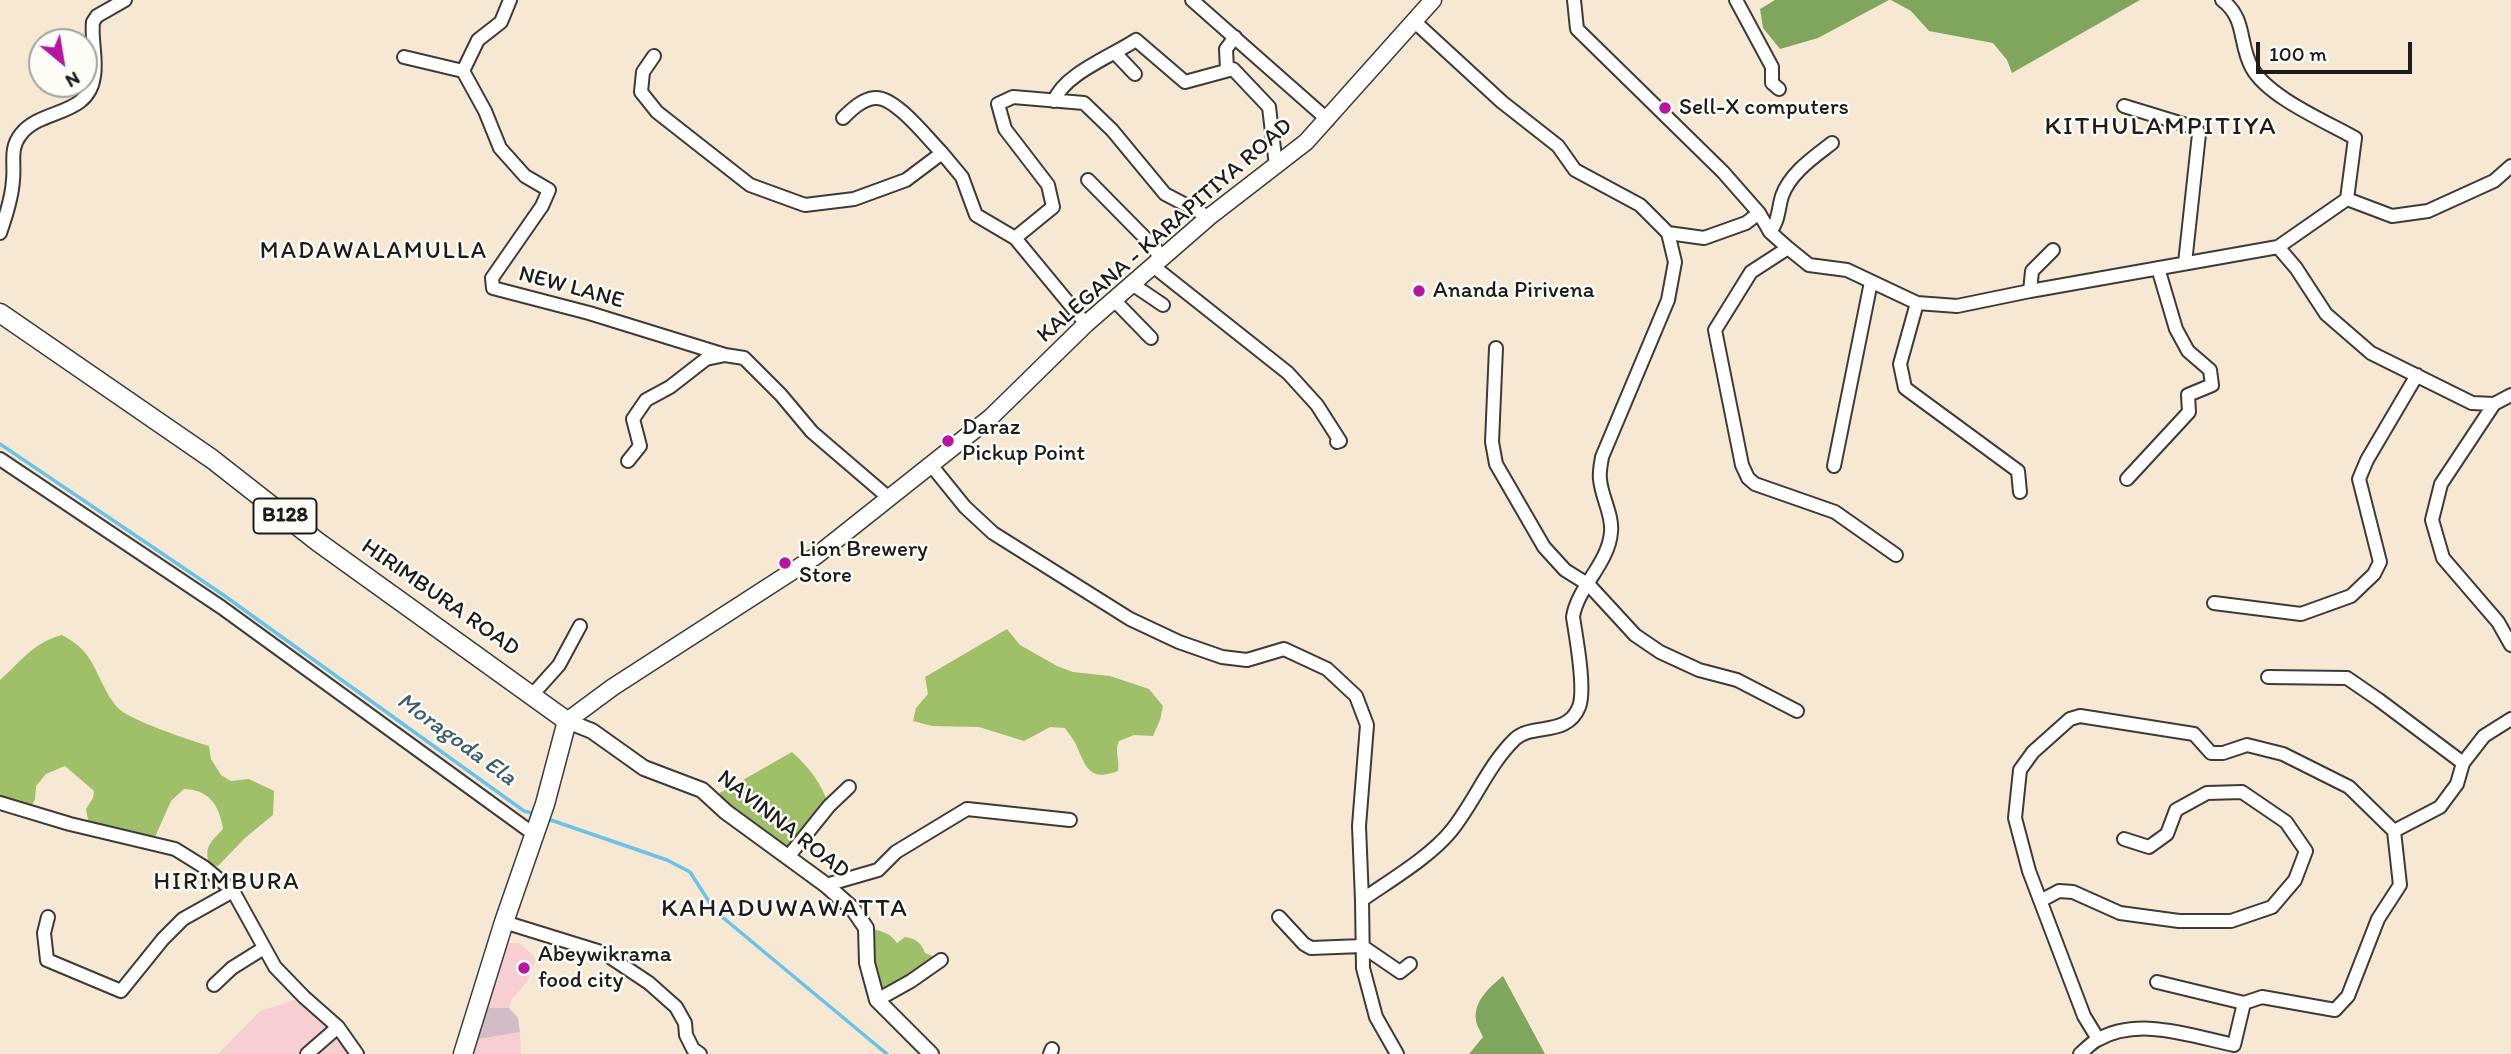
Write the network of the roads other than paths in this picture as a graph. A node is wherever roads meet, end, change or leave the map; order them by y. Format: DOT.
graph roads {
  1 [pos="125,0"];
  2 [pos="510,0"];
  3 [pos="1192,0"];
  4 [pos="1433,0"];
  5 [pos="1574,0"];
  6 [pos="1736,0"];
  7 [pos="2221,0"];
  8 [pos="1415,22"];
  9 [pos="1235,37"];
  10 [pos="1116,54"];
  11 [pos="404,57"];
  12 [pos="654,57"];
  13 [pos="1227,70"];
  14 [pos="463,71"];
  15 [pos="1135,75"];
  16 [pos="1779,89"];
  17 [pos="1054,101"];
  18 [pos="2124,106"];
  19 [pos="842,118"];
  20 [pos="1328,120"];
  21 [pos="1832,143"];
  22 [pos="942,153"];
  23 [pos="1276,166"];
  24 [pos="2511,166"];
  25 [pos="1088,180"];
  26 [pos="2347,199"];
  27 [pos="1759,213"];
  28 [pos="1209,217"];
  29 [pos="1770,232"];
  30 [pos="0,233"];
  31 [pos="1668,233"];
  32 [pos="1015,238"];
  33 [pos="2278,247"];
  34 [pos="1788,248"];
  35 [pos="2053,250"];
  36 [pos="2185,263"];
  37 [pos="1156,264"];
  38 [pos="2158,268"];
  39 [pos="1871,282"];
  40 [pos="1132,284"];
  41 [pos="2030,291"];
  42 [pos="1114,299"];
  43 [pos="1917,303"];
  44 [pos="1164,305"];
  45 [pos="0,313"];
  46 [pos="1086,324"];
  47 [pos="1151,338"];
  48 [pos="1496,348"];
  49 [pos="725,355"];
  50 [pos="2417,375"];
  51 [pos="2511,395"];
  52 [pos="2494,404"];
  53 [pos="1337,442"];
  54 [pos="0,459"];
  55 [pos="628,461"];
  56 [pos="931,465"];
  57 [pos="1834,466"];
  58 [pos="2127,479"];
  59 [pos="2020,492"];
  60 [pos="889,498"];
  61 [pos="1896,555"];
  62 [pos="1589,585"];
  63 [pos="2214,603"];
  64 [pos="580,626"];
  65 [pos="2511,645"];
  66 [pos="2268,677"];
  67 [pos="533,694"];
  68 [pos="1797,711"];
  69 [pos="2511,719"];
  70 [pos="567,721"];
  71 [pos="2463,763"];
  72 [pos="849,787"];
  73 [pos="0,803"];
  74 [pos="1070,820"];
  75 [pos="536,831"];
  76 [pos="2394,831"];
  77 [pos="2124,839"];
  78 [pos="788,857"];
  79 [pos="826,885"];
  80 [pos="233,891"];
  81 [pos="1362,900"];
  82 [pos="2042,900"];
  83 [pos="48,917"];
  84 [pos="1279,917"];
  85 [pos="504,922"];
  86 [pos="1362,946"];
  87 [pos="264,948"];
  88 [pos="941,960"];
  89 [pos="1410,964"];
  90 [pos="2157,982"];
  91 [pos="214,985"];
  92 [pos="877,1000"];
  93 [pos="2244,1003"];
  94 [pos="338,1027"];
  95 [pos="2098,1040"];
  96 [pos="307,1054"];
  97 [pos="357,1054"];
  98 [pos="463,1054"];
  99 [pos="700,1054"];
  100 [pos="931,1054"];
  101 [pos="1397,1054"];
  102 [pos="2080,1054"];
  1 -- 30 [label="street"];
  2 -- 14 [label="street"];
  3 -- 9 [label="street"];
  4 -- 8 [label="main road, KALEGANA - KARAPITIYA ROAD"];
  5 -- 27 [label="street"];
  6 -- 16 [label="street"];
  7 -- 26 [label="street"];
  8 -- 20 [label="main road, KALEGANA - KARAPITIYA ROAD"];
  8 -- 31 [label="street"];
  9 -- 13 [label="street"];
  9 -- 20 [label="street"];
  10 -- 13 [label="street"];
  10 -- 15 [label="street"];
  10 -- 17 [label="street"];
  11 -- 14 [label="street"];
  12 -- 22 [label="street"];
  13 -- 23 [label="street"];
  14 -- 49 [label="street, NEW LANE"];
  17 -- 28 [label="street"];
  17 -- 32 [label="street"];
  18 -- 36 [label="street"];
  19 -- 22 [label="street"];
  20 -- 23 [label="main road, KALEGANA - KARAPITIYA ROAD"];
  21 -- 29 [label="street"];
  22 -- 32 [label="street"];
  23 -- 28 [label="main road, KALEGANA - KARAPITIYA ROAD"];
  24 -- 26 [label="street"];
  25 -- 37 [label="street"];
  26 -- 33 [label="street"];
  27 -- 29 [label="street"];
  27 -- 31 [label="street"];
  28 -- 37 [label="main road, KALEGANA - KARAPITIYA ROAD"];
  29 -- 34 [label="street"];
  31 -- 62 [label="street"];
  32 -- 46 [label="street"];
  33 -- 36 [label="street"];
  33 -- 50 [label="street"];
  34 -- 39 [label="street"];
  34 -- 61 [label="street"];
  35 -- 41 [label="street"];
  36 -- 38 [label="street"];
  37 -- 40 [label="main road, KALEGANA - KARAPITIYA ROAD"];
  37 -- 53 [label="street"];
  38 -- 41 [label="street"];
  38 -- 58 [label="street"];
  39 -- 43 [label="street"];
  39 -- 57 [label="street"];
  40 -- 42 [label="main road, KALEGANA - KARAPITIYA ROAD"];
  40 -- 44 [label="street"];
  41 -- 43 [label="street"];
  42 -- 46 [label="main road, KALEGANA - KARAPITIYA ROAD"];
  42 -- 47 [label="street"];
  43 -- 59 [label="street"];
  45 -- 67 [label="main road, HIRIMBURA ROAD / B128"];
  46 -- 56 [label="main road, KALEGANA - KARAPITIYA ROAD"];
  48 -- 62 [label="street"];
  49 -- 55 [label="street"];
  49 -- 60 [label="street, NEW LANE"];
  50 -- 52 [label="street"];
  50 -- 63 [label="street"];
  51 -- 52 [label="street"];
  52 -- 65 [label="street"];
  54 -- 75 [label="street"];
  56 -- 60 [label="main road, KALEGANA - KARAPITIYA ROAD"];
  56 -- 81 [label="street"];
  60 -- 70 [label="main road, KALEGANA - KARAPITIYA ROAD"];
  62 -- 68 [label="street"];
  62 -- 81 [label="street"];
  64 -- 67 [label="street"];
  66 -- 71 [label="street"];
  67 -- 70 [label="main road, HIRIMBURA ROAD / B128"];
  69 -- 71 [label="street"];
  70 -- 75 [label="main road"];
  70 -- 78 [label="street, NAVINNA ROAD"];
  71 -- 76 [label="street"];
  72 -- 78 [label="street"];
  73 -- 80 [label="street"];
  74 -- 79 [label="street"];
  75 -- 85 [label="main road"];
  76 -- 82 [label="street"];
  76 -- 93 [label="street"];
  77 -- 82 [label="street"];
  78 -- 79 [label="street, NAVINNA ROAD"];
  79 -- 92 [label="street, NAVINNA ROAD"];
  80 -- 83 [label="street"];
  80 -- 87 [label="street"];
  81 -- 86 [label="street"];
  82 -- 95 [label="street"];
  84 -- 86 [label="street"];
  85 -- 98 [label="main road"];
  85 -- 99 [label="street"];
  86 -- 89 [label="street"];
  86 -- 101 [label="street"];
  87 -- 91 [label="street"];
  87 -- 94 [label="street"];
  88 -- 92 [label="street"];
  90 -- 93 [label="street"];
  92 -- 100 [label="street, NAVINNA ROAD"];
  93 -- 95 [label="street"];
  94 -- 96 [label="street"];
  94 -- 97 [label="street"];
  95 -- 102 [label="street"];
}
